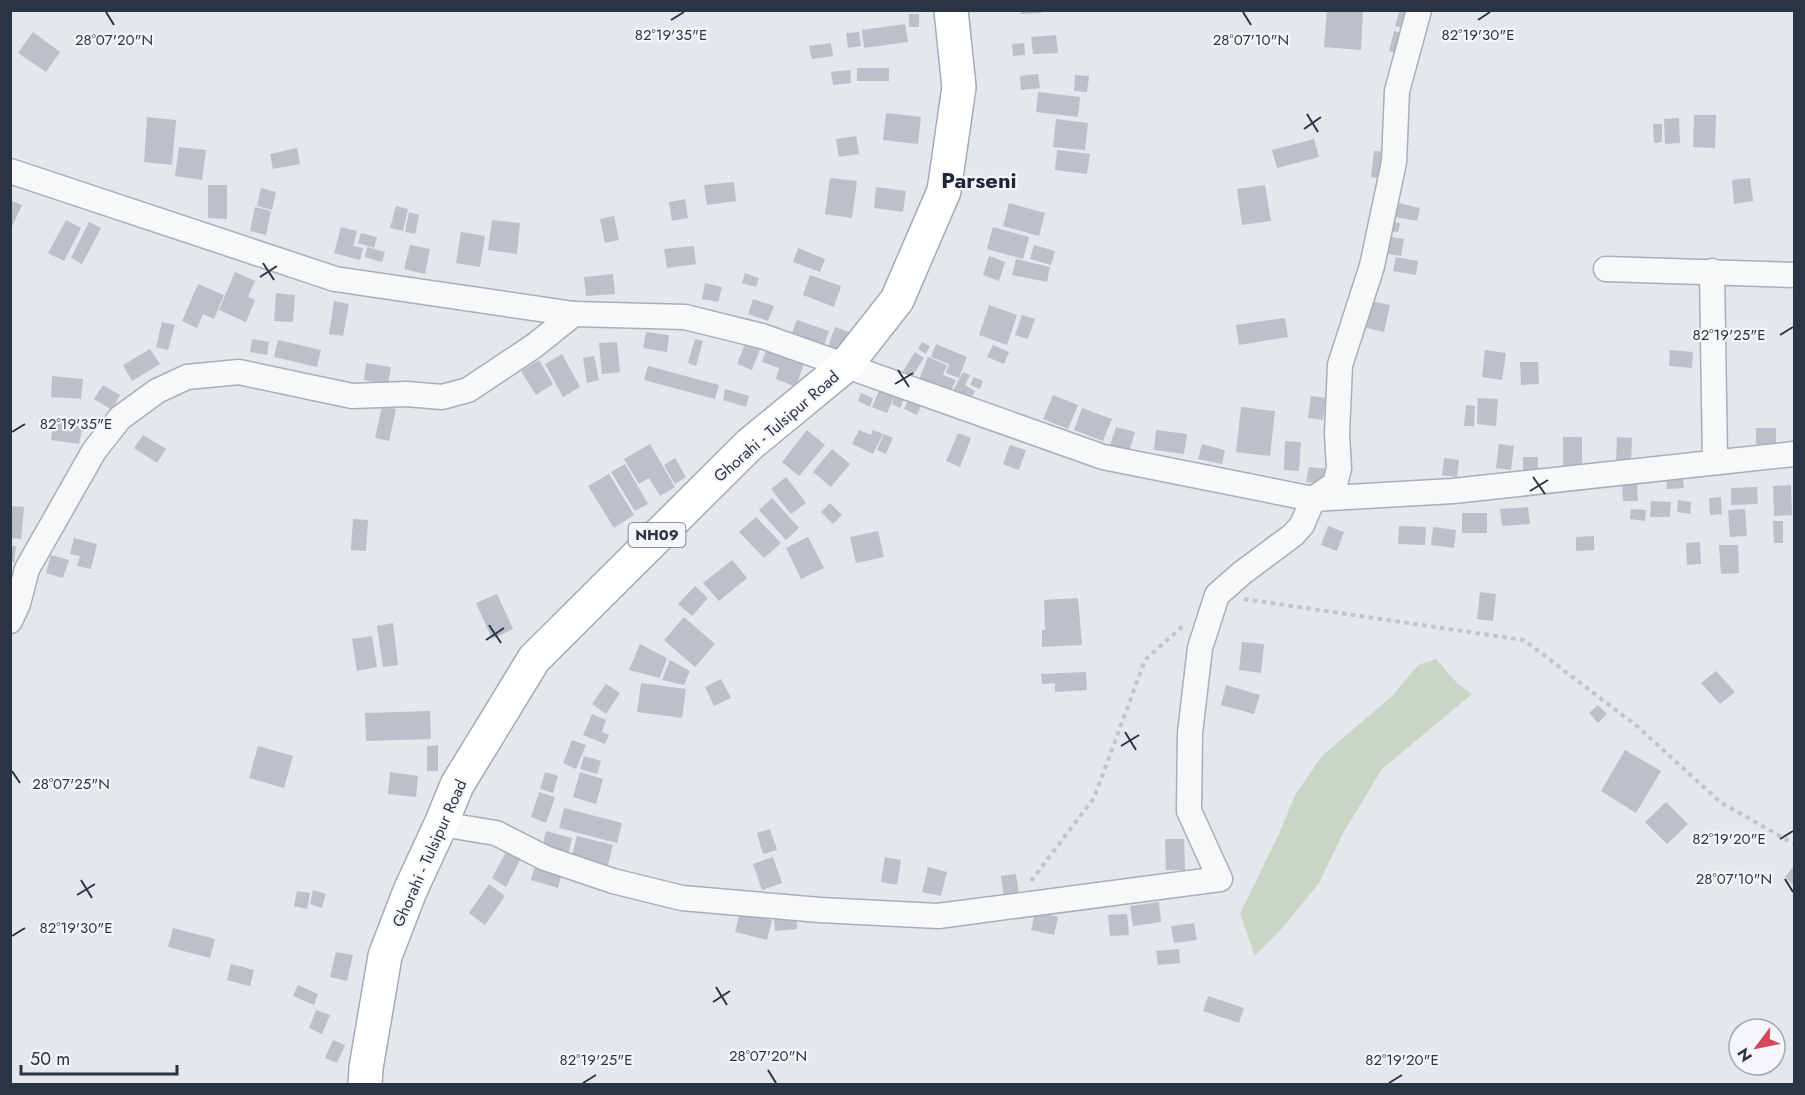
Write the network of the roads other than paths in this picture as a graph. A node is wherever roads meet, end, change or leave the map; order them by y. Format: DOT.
graph roads {
  1 [pos="951,10"];
  2 [pos="1419,10"];
  3 [pos="10,171"];
  4 [pos="1605,269"];
  5 [pos="1712,271"];
  6 [pos="1794,275"];
  7 [pos="574,314"];
  8 [pos="845,366"];
  9 [pos="1794,454"];
  10 [pos="1715,462"];
  11 [pos="1312,499"];
  12 [pos="13,609"];
  13 [pos="441,824"];
  14 [pos="365,1084"];
  1 -- 8 [label="main road, Ghorahi - Tulsipur Road / NH09"];
  2 -- 11 [label="street"];
  3 -- 7 [label="street"];
  4 -- 5 [label="street"];
  5 -- 6 [label="street"];
  5 -- 10 [label="street"];
  7 -- 8 [label="street"];
  7 -- 12 [label="street"];
  8 -- 11 [label="street"];
  8 -- 13 [label="main road, Ghorahi - Tulsipur Road / NH09"];
  9 -- 10 [label="street"];
  10 -- 11 [label="street"];
  11 -- 13 [label="street"];
  13 -- 14 [label="main road, Ghorahi - Tulsipur Road / NH09"];
}
